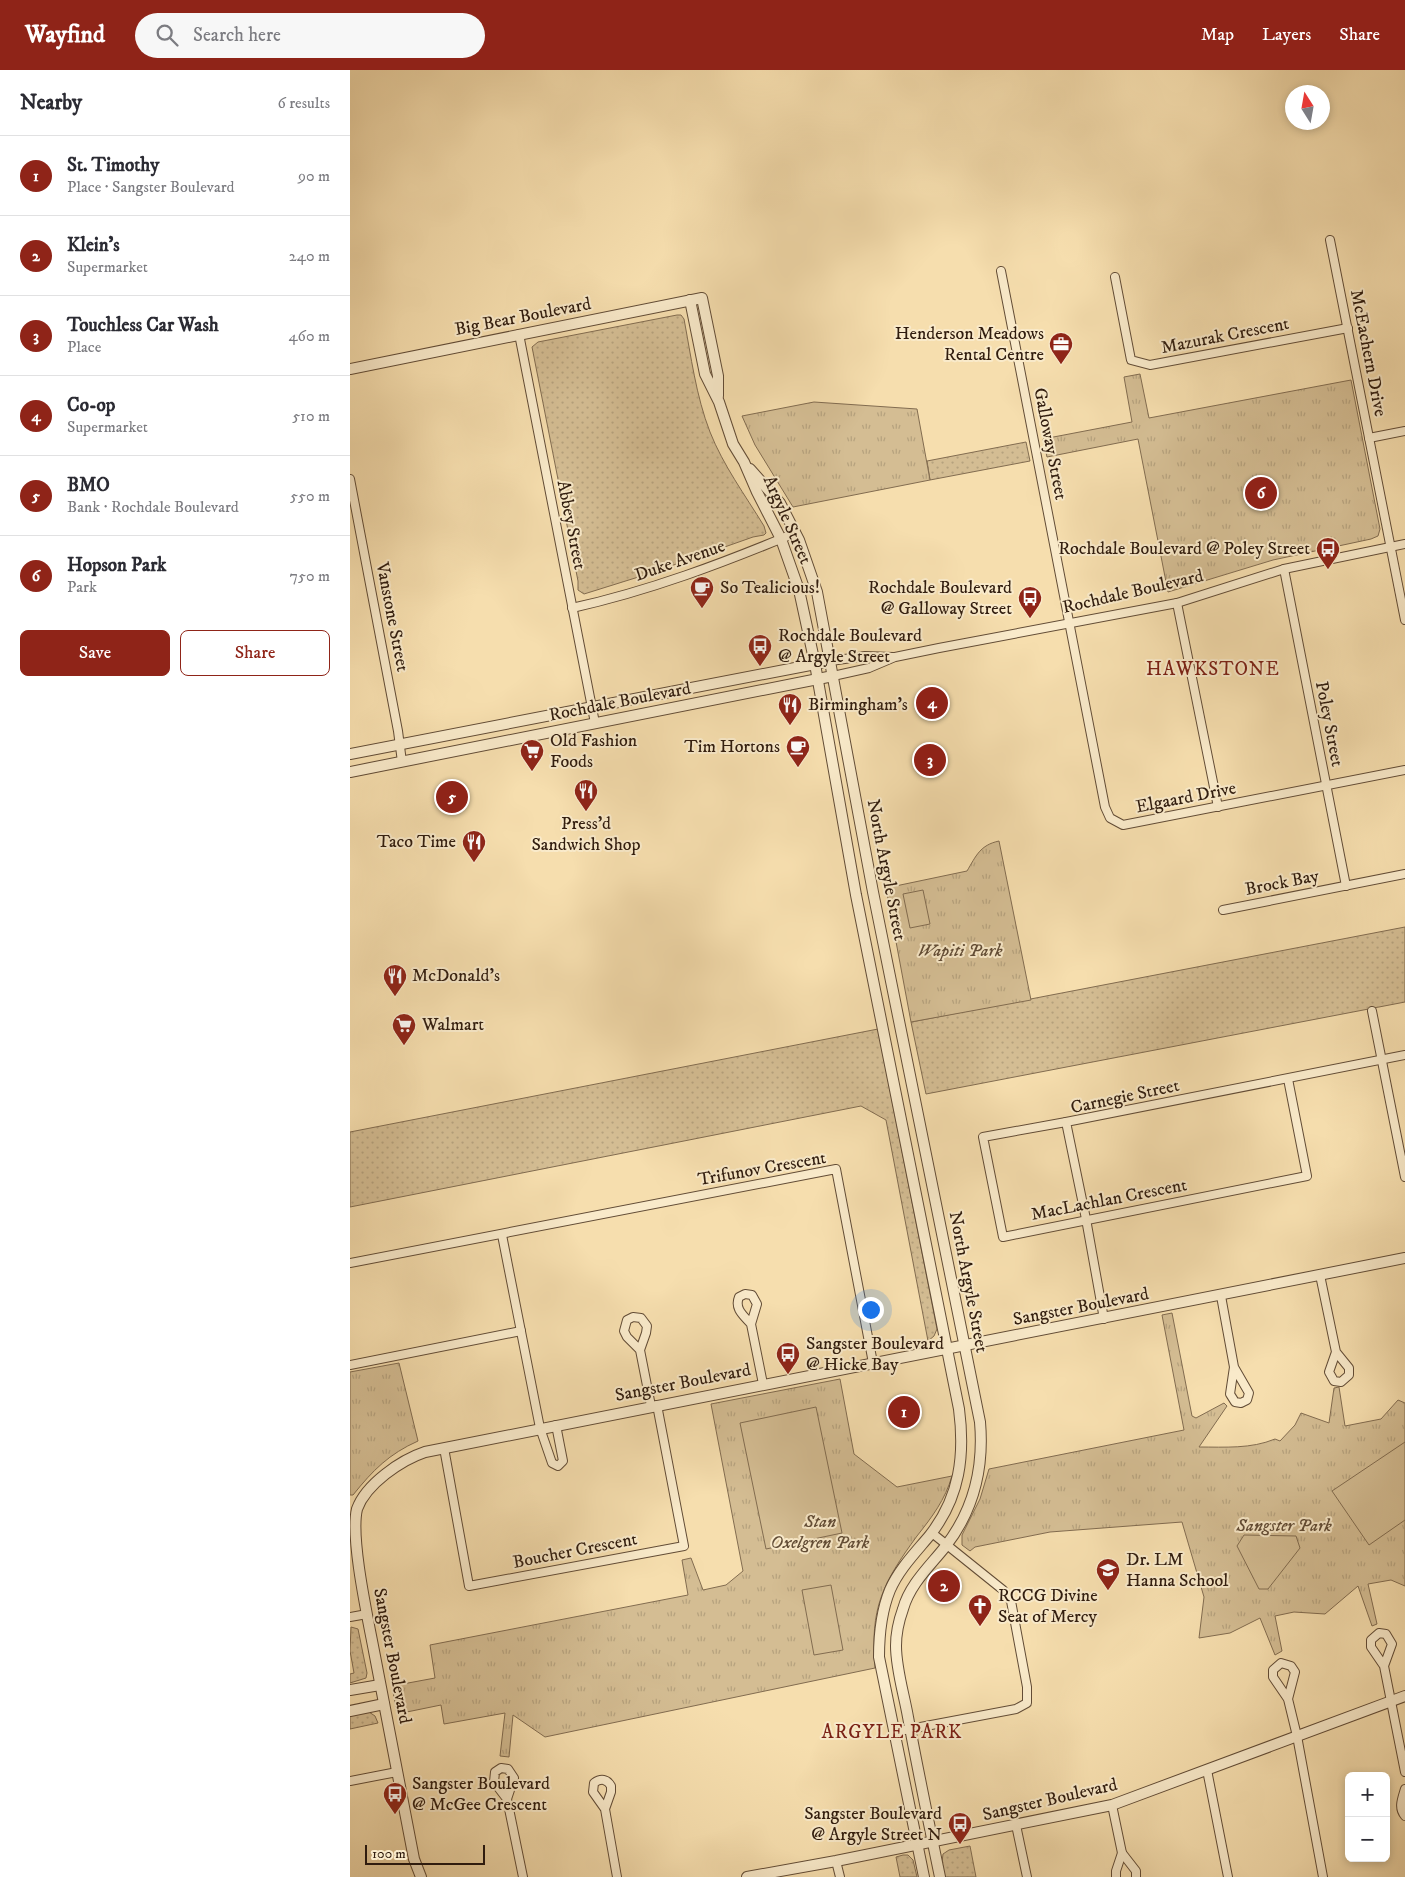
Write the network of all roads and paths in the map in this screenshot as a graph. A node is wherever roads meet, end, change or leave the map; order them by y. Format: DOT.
graph roads {
  1 [pos="1330,240"];
  2 [pos="1001,271"];
  3 [pos="1115,277"];
  4 [pos="702,298"];
  5 [pos="690,300"];
  6 [pos="1348,328"];
  7 [pos="519,334"];
  8 [pos="350,369"];
  9 [pos="718,402"];
  10 [pos="1405,431"];
  11 [pos="1370,438"];
  12 [pos="744,462"];
  13 [pos="350,479"];
  14 [pos="795,533"];
  15 [pos="781,539"];
  16 [pos="1405,544"];
  17 [pos="1391,547"];
  18 [pos="1284,569"];
  19 [pos="1177,603"];
  20 [pos="572,608"];
  21 [pos="1405,620"];
  22 [pos="1069,624"];
  23 [pos="895,657"];
  24 [pos="831,660"];
  25 [pos="814,664"];
  26 [pos="833,676"];
  27 [pos="817,679"];
  28 [pos="592,707"];
  29 [pos="595,723"];
  30 [pos="399,745"];
  31 [pos="350,754"];
  32 [pos="402,762"];
  33 [pos="1405,770"];
  34 [pos="350,772"];
  35 [pos="1326,786"];
  36 [pos="1218,807"];
  37 [pos="1405,874"];
  38 [pos="1346,886"];
  39 [pos="1223,910"];
  40 [pos="1372,1011"];
  41 [pos="1405,1055"];
  42 [pos="1382,1059"];
  43 [pos="1288,1079"];
  44 [pos="1066,1122"];
  45 [pos="1402,1151"];
  46 [pos="1405,1177"];
  47 [pos="1086,1219"];
  48 [pos="502,1235"];
  49 [pos="1405,1258"];
  50 [pos="350,1263"];
  51 [pos="1320,1275"];
  52 [pos="1221,1296"];
  53 [pos="1104,1319"];
  54 [pos="751,1324"];
  55 [pos="521,1331"];
  56 [pos="964,1346"];
  57 [pos="946,1349"];
  58 [pos="640,1350"];
  59 [pos="1336,1352"];
  60 [pos="873,1363"];
  61 [pos="350,1365"];
  62 [pos="1234,1366"];
  63 [pos="763,1384"];
  64 [pos="654,1405"];
  65 [pos="556,1425"];
  66 [pos="540,1428"];
  67 [pos="444,1448"];
  68 [pos="354,1508"];
  69 [pos="932,1533"];
  70 [pos="947,1544"];
  71 [pos="367,1614"];
  72 [pos="350,1617"];
  73 [pos="1384,1666"];
  74 [pos="380,1685"];
  75 [pos="350,1690"];
  76 [pos="1405,1696"];
  77 [pos="1288,1699"];
  78 [pos="1391,1701"];
  79 [pos="384,1704"];
  80 [pos="350,1711"];
  81 [pos="910,1729"];
  82 [pos="894,1732"];
  83 [pos="1297,1736"];
  84 [pos="1207,1770"];
  85 [pos="398,1772"];
  86 [pos="1405,1772"];
  87 [pos="350,1781"];
  88 [pos="1405,1789"];
  89 [pos="507,1799"];
  90 [pos="1112,1805"];
  91 [pos="605,1809"];
  92 [pos="1405,1816"];
  93 [pos="1016,1825"];
  94 [pos="932,1841"];
  95 [pos="917,1844"];
  96 [pos="1122,1853"];
  97 [pos="836,1861"];
  98 [pos="421,1877"];
  99 [pos="523,1877"];
  100 [pos="617,1877"];
  101 [pos="747,1877"];
  102 [pos="840,1877"];
  103 [pos="924,1877"];
  104 [pos="940,1877"];
  105 [pos="1027,1877"];
  106 [pos="1116,1877"];
  107 [pos="1136,1877"];
  108 [pos="1228,1877"];
  109 [pos="1323,1877"];
  1 -- 6 [label="street, McEachern Drive"];
  2 -- 22 [label="street, Galloway Street"];
  3 -- 6 [label="street, Mazurak Crescent"];
  4 -- 5 [label="street, Big Bear Boulevard"];
  4 -- 9 [label="street, Argyle Street"];
  5 -- 7 [label="street, Big Bear Boulevard"];
  5 -- 9 [label="street, Argyle Street"];
  6 -- 11 [label="street, McEachern Drive"];
  7 -- 8 [label="street, Big Bear Boulevard"];
  7 -- 20 [label="street, Abbey Street"];
  9 -- 12 [label="street, Argyle Street"];
  10 -- 11 [label="street"];
  11 -- 17 [label="street, McEachern Drive"];
  12 -- 14 [label="street, Argyle Street"];
  12 -- 15 [label="street, Argyle Street"];
  13 -- 30 [label="street, Vanstone Street"];
  14 -- 15 [label="street, Duke Avenue"];
  14 -- 24 [label="street, Argyle Street"];
  15 -- 20 [label="street, Duke Avenue"];
  15 -- 25 [label="street, Argyle Street"];
  16 -- 17 [label="street, Rochdale Boulevard"];
  17 -- 18 [label="street, Rochdale Boulevard"];
  17 -- 21 [label="street, McEachern Drive"];
  18 -- 19 [label="street, Rochdale Boulevard"];
  18 -- 35 [label="street, Poley Street"];
  19 -- 22 [label="street, Rochdale Boulevard"];
  19 -- 36 [label="street"];
  20 -- 28 [label="street, Abbey Street"];
  22 -- 23 [label="street, Rochdale Boulevard"];
  22 -- 36 [label="street, Elgaard Drive"];
  23 -- 24 [label="street, Rochdale Boulevard"];
  23 -- 26 [label="street, Rochdale Boulevard"];
  24 -- 25 [label="street, Rochdale Boulevard"];
  24 -- 26 [label="street, Argyle Street"];
  25 -- 27 [label="street, Argyle Street"];
  25 -- 28 [label="street, Rochdale Boulevard"];
  26 -- 27 [label="street, Rochdale Boulevard"];
  26 -- 56 [label="street, North Argyle Street"];
  27 -- 29 [label="street, Rochdale Boulevard"];
  27 -- 57 [label="street, North Argyle Street"];
  28 -- 29 [label="street, Abbey Street"];
  28 -- 30 [label="street, Rochdale Boulevard"];
  29 -- 32 [label="street, Rochdale Boulevard"];
  30 -- 31 [label="street, Rochdale Boulevard"];
  30 -- 32 [label="street, Vanstone Street"];
  32 -- 34 [label="street, Rochdale Boulevard"];
  33 -- 35 [label="street, Elgaard Drive"];
  35 -- 36 [label="street, Elgaard Drive"];
  35 -- 38 [label="street, Poley Street"];
  37 -- 38 [label="street, Brock Bay"];
  38 -- 39 [label="street, Brock Bay"];
  40 -- 42 [label="street"];
  41 -- 42 [label="street, Carnegie Street"];
  42 -- 43 [label="street, Carnegie Street"];
  42 -- 45 [label="street"];
  43 -- 44 [label="street, Carnegie Street"];
  43 -- 47 [label="street, MacLachlan Crescent"];
  44 -- 47 [label="street, Carnegie Street"];
  44 -- 47 [label="street, MacLachlan Crescent"];
  45 -- 46 [label="street"];
  47 -- 53 [label="street, Carnegie Street"];
  48 -- 50 [label="street, Trifunov Crescent"];
  48 -- 55 [label="street"];
  48 -- 60 [label="street, Trifunov Crescent"];
  49 -- 51 [label="street, Sangster Boulevard"];
  51 -- 52 [label="street, Sangster Boulevard"];
  51 -- 59 [label="street"];
  52 -- 53 [label="street, Sangster Boulevard"];
  52 -- 62 [label="street"];
  53 -- 56 [label="street, Sangster Boulevard"];
  54 -- 63 [label="street"];
  55 -- 61 [label="street"];
  55 -- 66 [label="street"];
  56 -- 57 [label="street, Sangster Boulevard"];
  56 -- 70 [label="street, North Argyle Street"];
  57 -- 60 [label="street, Sangster Boulevard"];
  57 -- 69 [label="street, North Argyle Street"];
  58 -- 64 [label="street"];
  60 -- 63 [label="street, Sangster Boulevard"];
  63 -- 64 [label="street, Sangster Boulevard"];
  64 -- 65 [label="street, Sangster Boulevard"];
  64 -- 67 [label="street, Boucher Crescent"];
  65 -- 66 [label="street, Sangster Boulevard"];
  65 -- 66 [label="street"];
  66 -- 67 [label="street, Sangster Boulevard"];
  67 -- 68 [label="street, Sangster Boulevard"];
  68 -- 71 [label="street, Sangster Boulevard"];
  69 -- 70 [label="street"];
  69 -- 82 [label="street, North Argyle Street"];
  70 -- 81 [label="street, North Argyle Street"];
  70 -- 81 [label="street"];
  71 -- 72 [label="street"];
  71 -- 74 [label="street, Sangster Boulevard"];
  73 -- 78 [label="street"];
  74 -- 75 [label="street"];
  74 -- 79 [label="street, Sangster Boulevard"];
  76 -- 78 [label="street, Sangster Boulevard"];
  77 -- 83 [label="street"];
  78 -- 83 [label="street, Sangster Boulevard"];
  78 -- 86 [label="street"];
  79 -- 80 [label="street"];
  79 -- 85 [label="street, Sangster Boulevard"];
  81 -- 82 [label="street"];
  81 -- 94 [label="street, North Argyle Street"];
  82 -- 95 [label="street, North Argyle Street"];
  83 -- 84 [label="street, Sangster Boulevard"];
  83 -- 109 [label="street"];
  84 -- 90 [label="street, Sangster Boulevard"];
  84 -- 108 [label="street"];
  85 -- 87 [label="street"];
  85 -- 98 [label="street, Sangster Boulevard"];
  88 -- 92 [label="street"];
  89 -- 99 [label="street"];
  90 -- 93 [label="street, Sangster Boulevard"];
  90 -- 96 [label="street"];
  91 -- 100 [label="street"];
  93 -- 94 [label="street, Sangster Boulevard"];
  93 -- 105 [label="street"];
  94 -- 95 [label="street, Sangster Boulevard"];
  94 -- 104 [label="street, North Argyle Street"];
  95 -- 97 [label="street, Sangster Boulevard"];
  95 -- 103 [label="street, North Argyle Street"];
  96 -- 106 [label="street"];
  96 -- 107 [label="street"];
  97 -- 101 [label="street, Sangster Boulevard"];
  97 -- 102 [label="street"];
}
